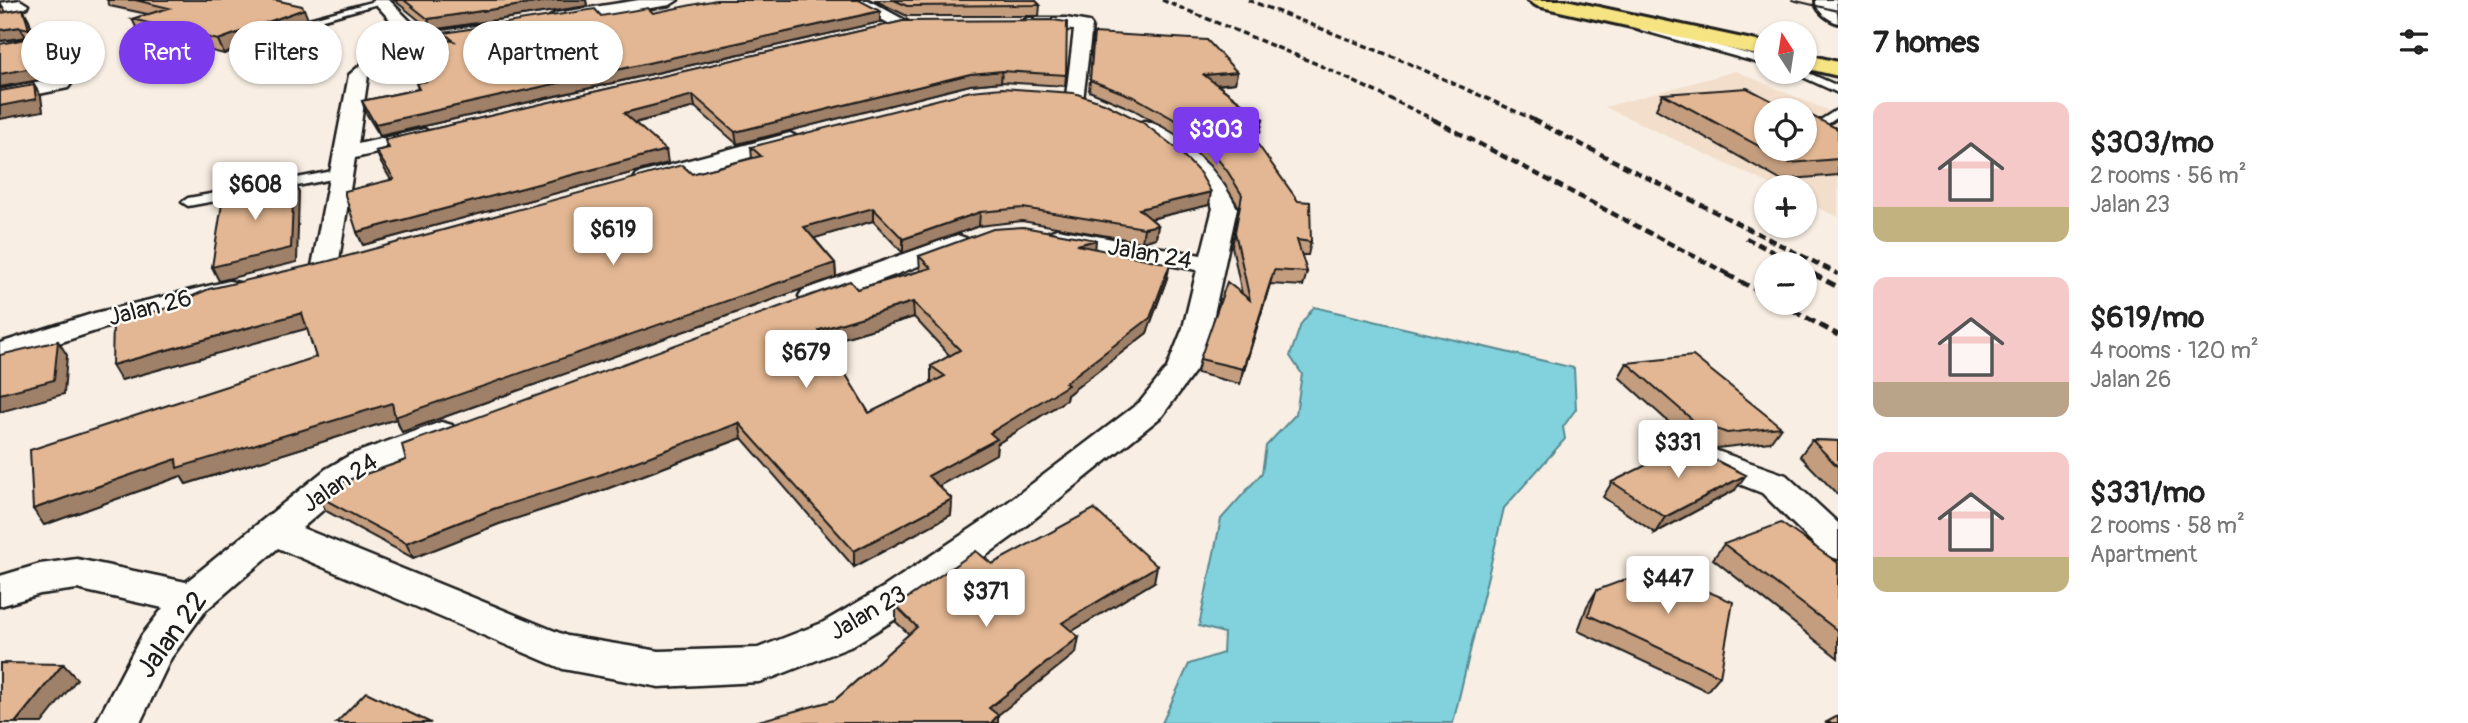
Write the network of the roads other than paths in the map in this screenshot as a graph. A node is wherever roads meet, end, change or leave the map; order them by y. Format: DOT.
graph roads {
  1 [pos="670,0"];
  2 [pos="855,0"];
  3 [pos="1537,0"];
  4 [pos="1826,0"];
  5 [pos="380,1"];
  6 [pos="1597,4"];
  7 [pos="20,5"];
  8 [pos="0,8"];
  9 [pos="1838,16"];
  10 [pos="313,19"];
  11 [pos="542,20"];
  12 [pos="399,21"];
  13 [pos="1012,23"];
  14 [pos="876,30"];
  15 [pos="1754,32"];
  16 [pos="1817,46"];
  17 [pos="1754,47"];
  18 [pos="1838,52"];
  19 [pos="1754,59"];
  20 [pos="1817,64"];
  21 [pos="1838,69"];
  22 [pos="1817,81"];
  23 [pos="61,84"];
  24 [pos="358,84"];
  25 [pos="1838,90"];
  26 [pos="0,96"];
  27 [pos="1838,112"];
  28 [pos="439,131"];
  29 [pos="816,132"];
  30 [pos="1838,141"];
  31 [pos="345,163"];
  32 [pos="617,186"];
  33 [pos="188,202"];
  34 [pos="1036,233"];
  35 [pos="978,236"];
  36 [pos="352,259"];
  37 [pos="1212,265"];
  38 [pos="325,266"];
  39 [pos="299,272"];
  40 [pos="247,285"];
  41 [pos="788,305"];
  42 [pos="0,353"];
  43 [pos="464,424"];
  44 [pos="1700,456"];
  45 [pos="273,531"];
  46 [pos="1838,545"];
  47 [pos="0,591"];
  48 [pos="192,599"];
  49 [pos="118,723"];
  1 -- 11 [label="street"];
  2 -- 14 [label="street"];
  3 -- 6 [label="highway"];
  4 -- 9 [label="main road"];
  5 -- 10 [label="lane"];
  5 -- 12 [label="street"];
  6 -- 15 [label="highway"];
  6 -- 17 [label="highway"];
  6 -- 19 [label="lane"];
  7 -- 8 [label="street"];
  13 -- 37 [label="street, Jalan 23"];
  16 -- 18 [label="highway"];
  20 -- 21 [label="highway"];
  22 -- 25 [label="lane"];
  23 -- 26 [label="street"];
  24 -- 31 [label="street"];
  27 -- 30 [label="lane"];
  28 -- 31 [label="street"];
  29 -- 32 [label="street"];
  31 -- 33 [label="lane"];
  31 -- 38 [label="street"];
  34 -- 37 [label="street, Jalan 24"];
  35 -- 41 [label="street"];
  36 -- 38 [label="street"];
  37 -- 45 [label="street, Jalan 23"];
  38 -- 39 [label="street"];
  40 -- 42 [label="street, Jalan 26"];
  43 -- 45 [label="street, Jalan 24"];
  44 -- 46 [label="street"];
  45 -- 48 [label="street, Jalan 22"];
  47 -- 48 [label="street"];
  48 -- 49 [label="street, Jalan 22"];
}
